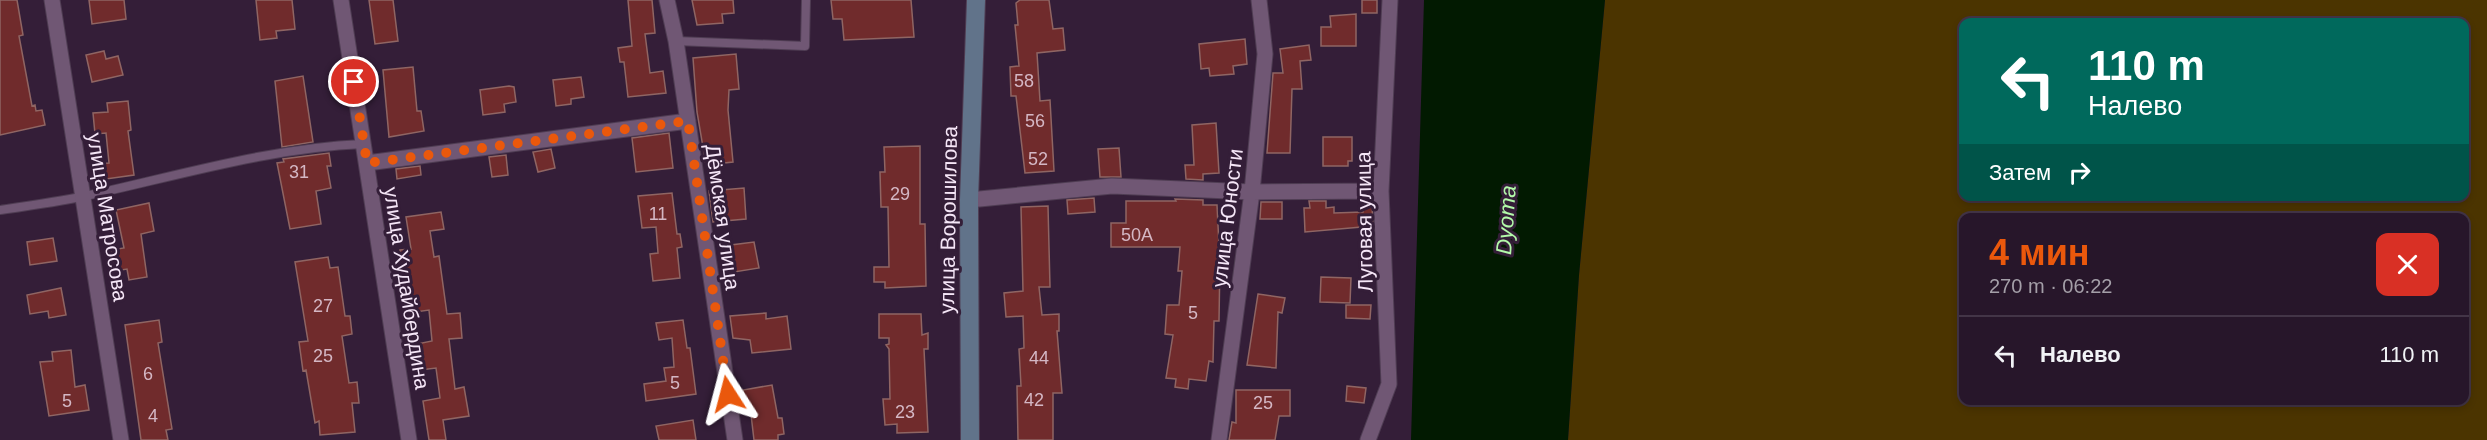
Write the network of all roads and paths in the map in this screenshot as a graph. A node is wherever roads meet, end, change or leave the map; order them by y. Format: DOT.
graph roads {
  1 [pos="52,0"];
  2 [pos="341,0"];
  3 [pos="667,0"];
  4 [pos="806,0"];
  5 [pos="976,0"];
  6 [pos="1259,0"];
  7 [pos="1390,0"];
  8 [pos="676,41"];
  9 [pos="688,121"];
  10 [pos="363,144"];
  11 [pos="367,163"];
  12 [pos="1382,190"];
  13 [pos="1252,192"];
  14 [pos="83,196"];
  15 [pos="969,200"];
  16 [pos="0,210"];
  17 [pos="122,440"];
  18 [pos="409,440"];
  19 [pos="735,440"];
  20 [pos="970,440"];
  21 [pos="1219,440"];
  22 [pos="1368,440"];
  1 -- 14 [label="street, улица Матросова"];
  2 -- 10 [label="street, улица Худайбердина"];
  3 -- 8 [label="street, Дёмская улица"];
  4 -- 8 [label="lane"];
  5 -- 15 [label="street, улица Ворошилова"];
  6 -- 13 [label="street, улица Юности"];
  7 -- 12 [label="street, Луговая улица"];
  8 -- 9 [label="street, Дёмская улица"];
  9 -- 11 [label="street"];
  9 -- 19 [label="street, Дёмская улица"];
  10 -- 11 [label="street, улица Худайбердина"];
  10 -- 14 [label="lane"];
  11 -- 18 [label="street, улица Худайбердина"];
  12 -- 13 [label="street"];
  12 -- 22 [label="street, Луговая улица"];
  13 -- 15 [label="street"];
  13 -- 21 [label="street, улица Юности"];
  14 -- 16 [label="lane"];
  14 -- 17 [label="street, улица Матросова"];
  15 -- 20 [label="street, улица Ворошилова"];
}
